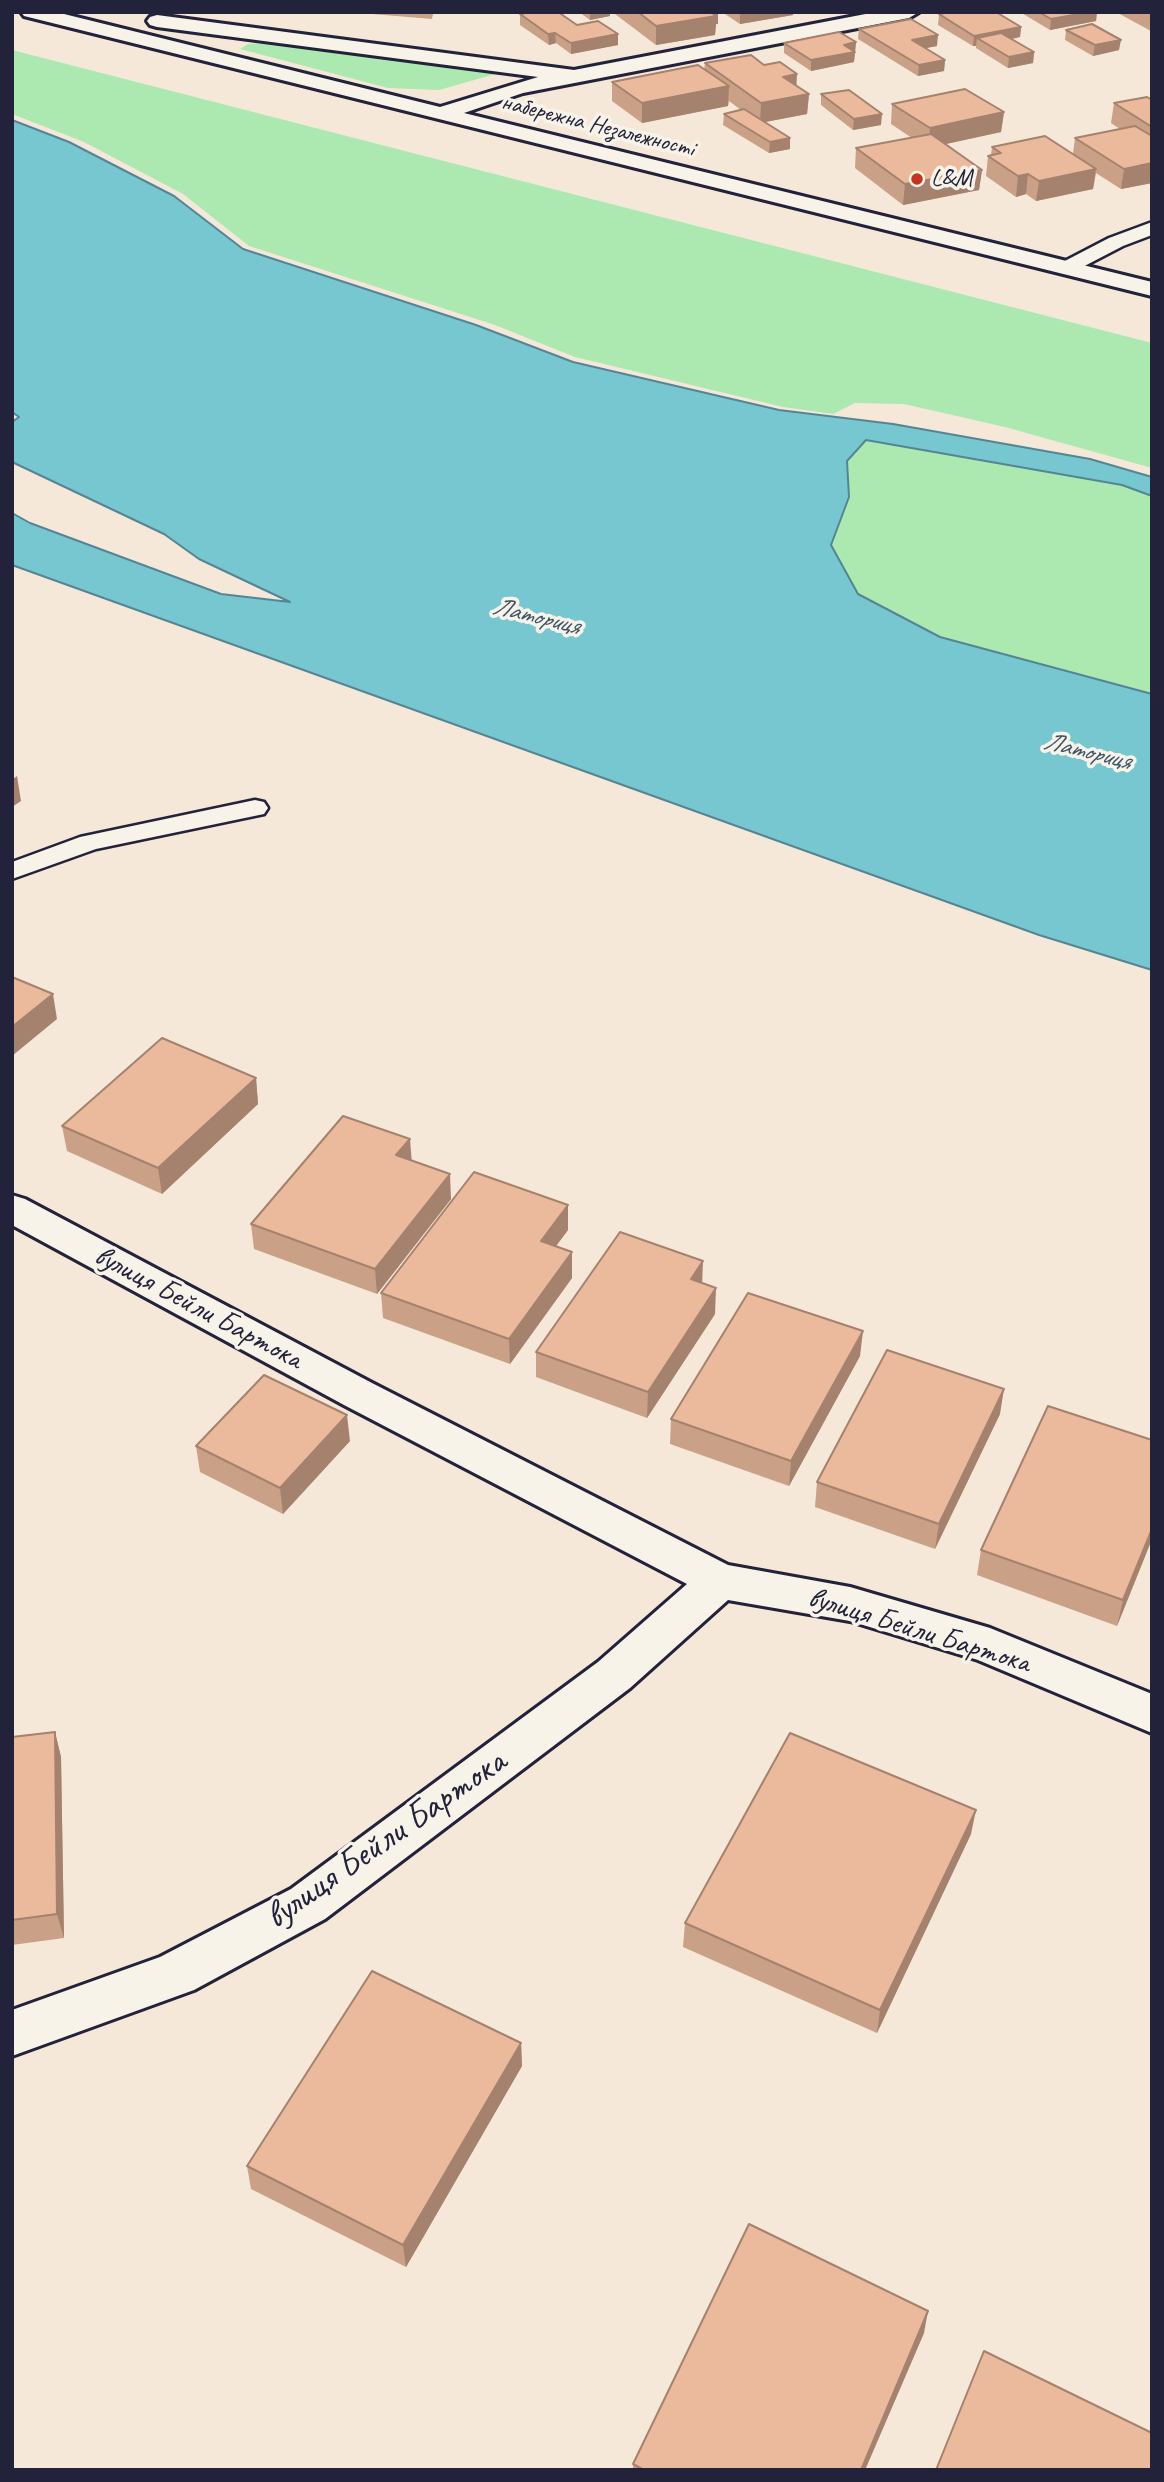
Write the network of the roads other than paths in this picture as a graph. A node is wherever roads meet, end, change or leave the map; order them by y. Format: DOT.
graph roads {
  1 [pos="31,12"];
  2 [pos="90,12"];
  3 [pos="909,12"];
  4 [pos="575,75"];
  5 [pos="439,114"];
  6 [pos="1152,228"];
  7 [pos="1066,268"];
  8 [pos="1152,289"];
  9 [pos="255,808"];
  10 [pos="12,871"];
  11 [pos="12,1208"];
  12 [pos="720,1581"];
  13 [pos="1152,1714"];
  14 [pos="12,2033"];
  1 -- 5 [label="street, набережна Незалежності"];
  2 -- 4 [label="street"];
  3 -- 4 [label="street"];
  4 -- 5 [label="street"];
  5 -- 7 [label="street, набережна Незалежності"];
  6 -- 7 [label="lane"];
  7 -- 8 [label="street, набережна Незалежності"];
  9 -- 10 [label="lane"];
  11 -- 12 [label="street, вулиця Бейли Бартока"];
  12 -- 13 [label="street, вулиця Бейли Бартока"];
  12 -- 14 [label="street, вулиця Бейли Бартока"];
}
